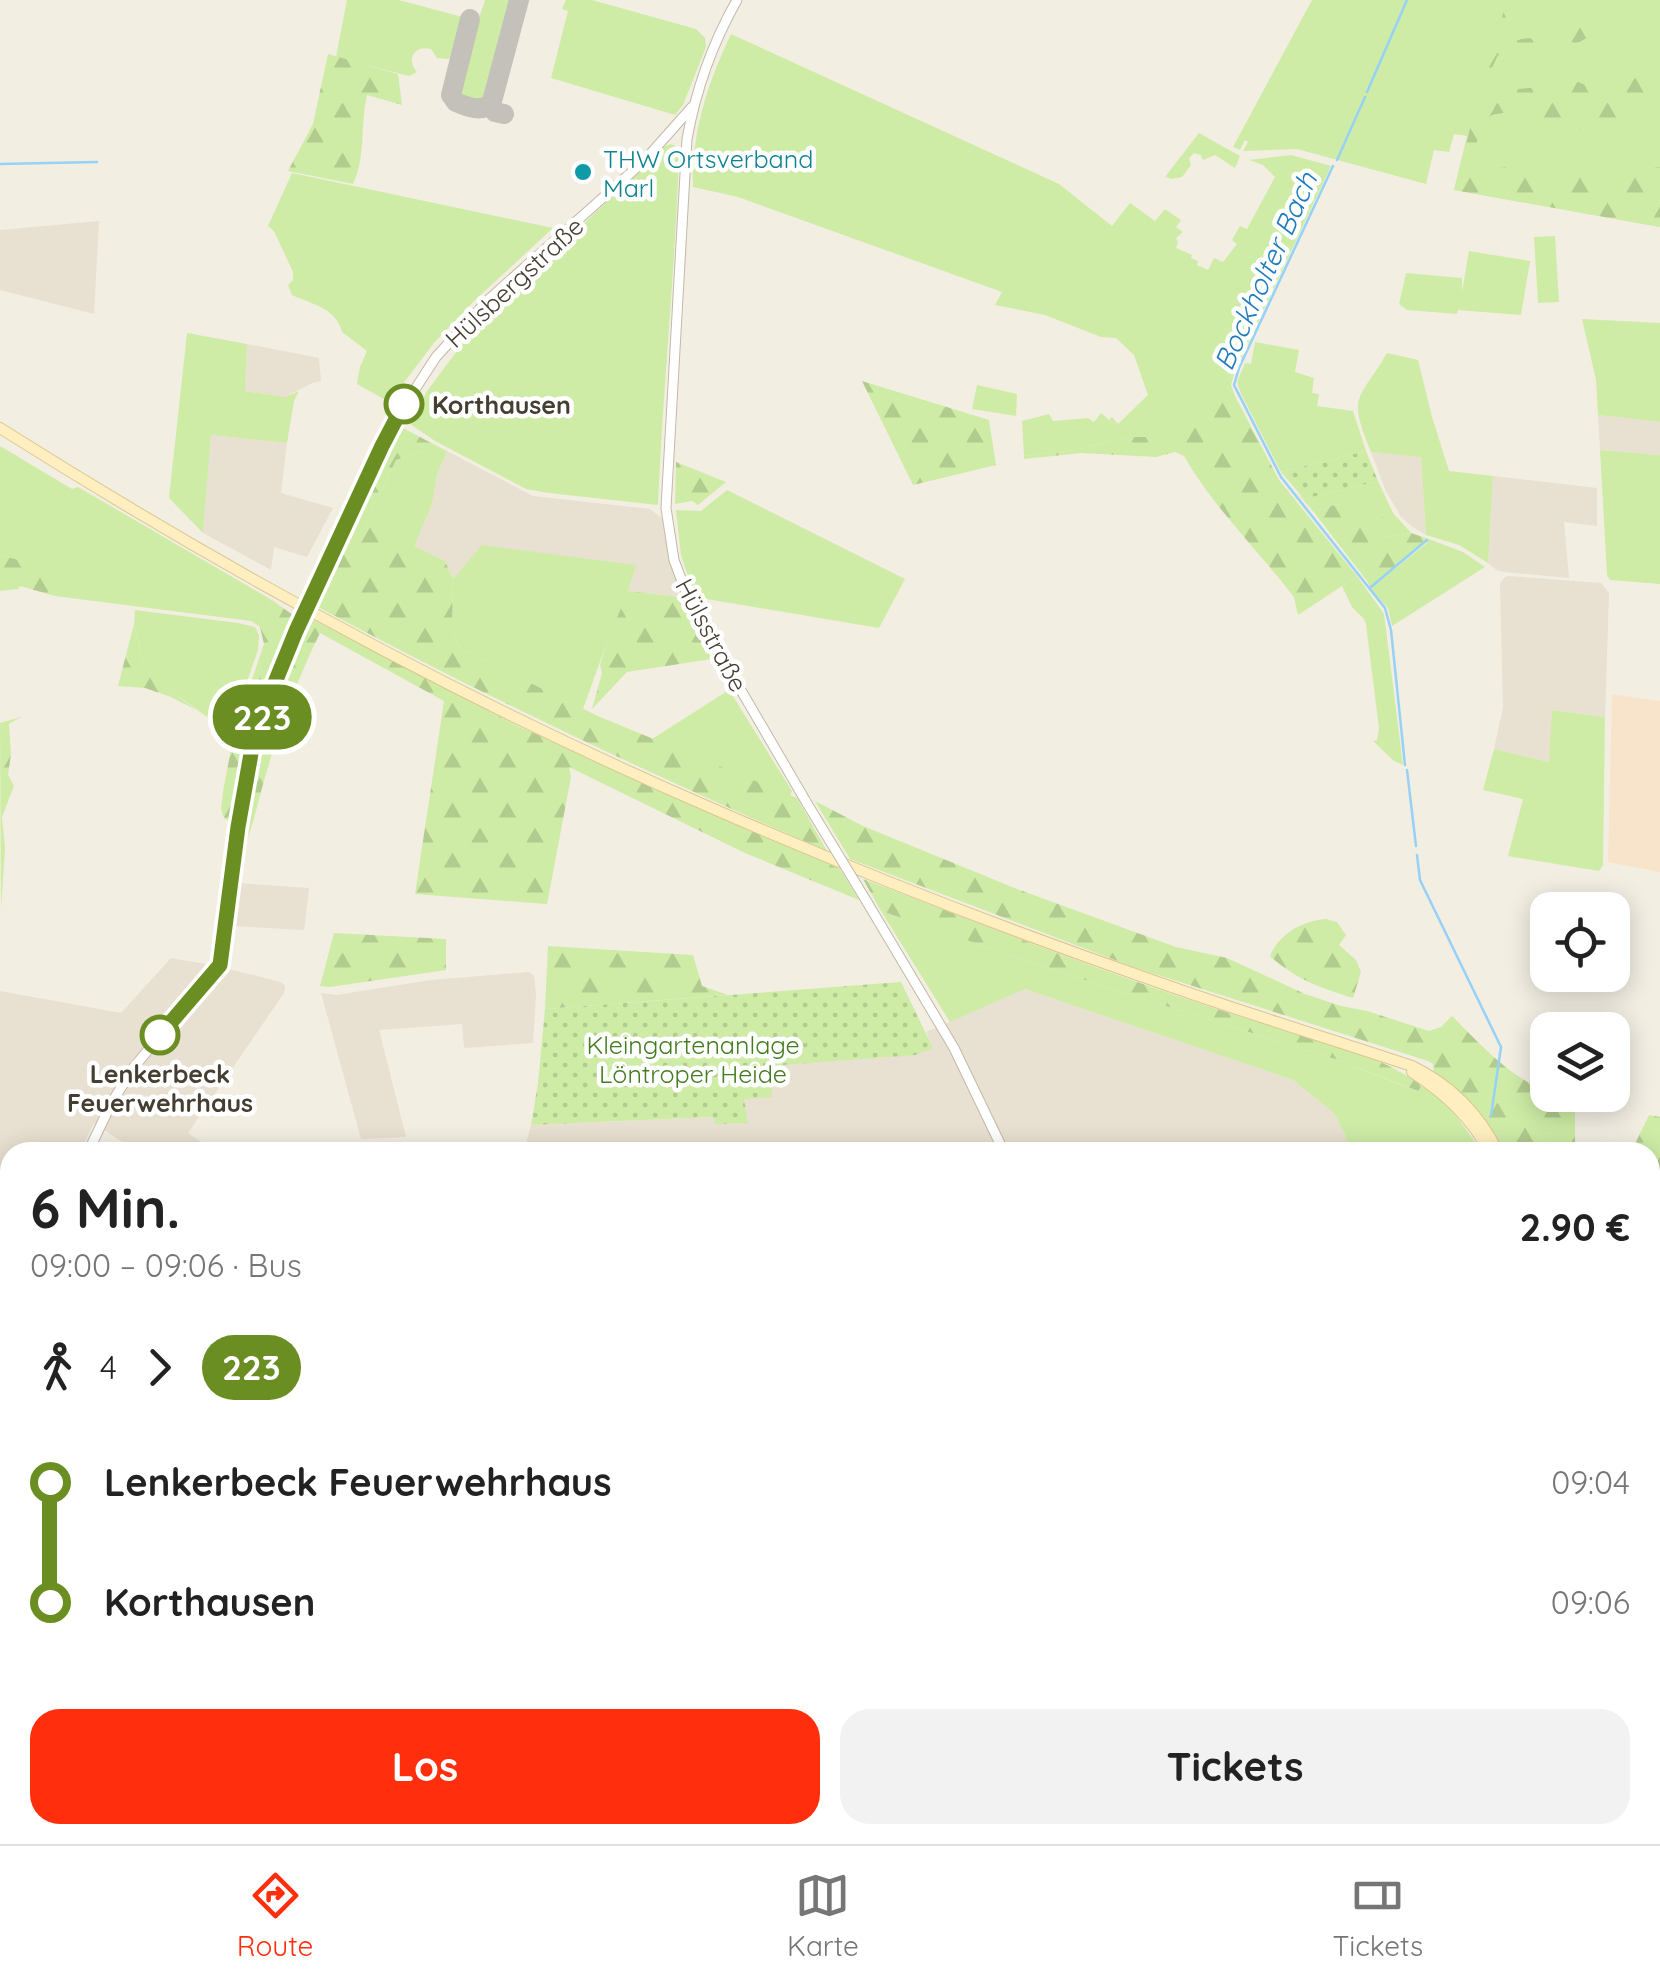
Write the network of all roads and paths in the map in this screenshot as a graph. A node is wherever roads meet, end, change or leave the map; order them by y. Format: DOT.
graph roads {
  1 [pos="738,0"];
  2 [pos="693,107"];
  3 [pos="668,137"];
  4 [pos="687,139"];
  5 [pos="0,428"];
  6 [pos="1380,1055"];
  7 [pos="93,1142"];
  8 [pos="999,1142"];
  9 [pos="1484,1142"];
  10 [pos="1493,1142"];
  1 -- 2 [label="street, Hülsstraße"];
  2 -- 3 [label="street, Hülsbergstraße"];
  2 -- 4 [label="street, Hülsstraße"];
  3 -- 4 [label="street"];
  3 -- 7 [label="street, Hülsbergstraße, bridge"];
  4 -- 8 [label="street, Hülsstraße, bridge"];
  5 -- 6 [label="main road"];
  6 -- 9 [label="main road"];
  6 -- 10 [label="main road"];
}
